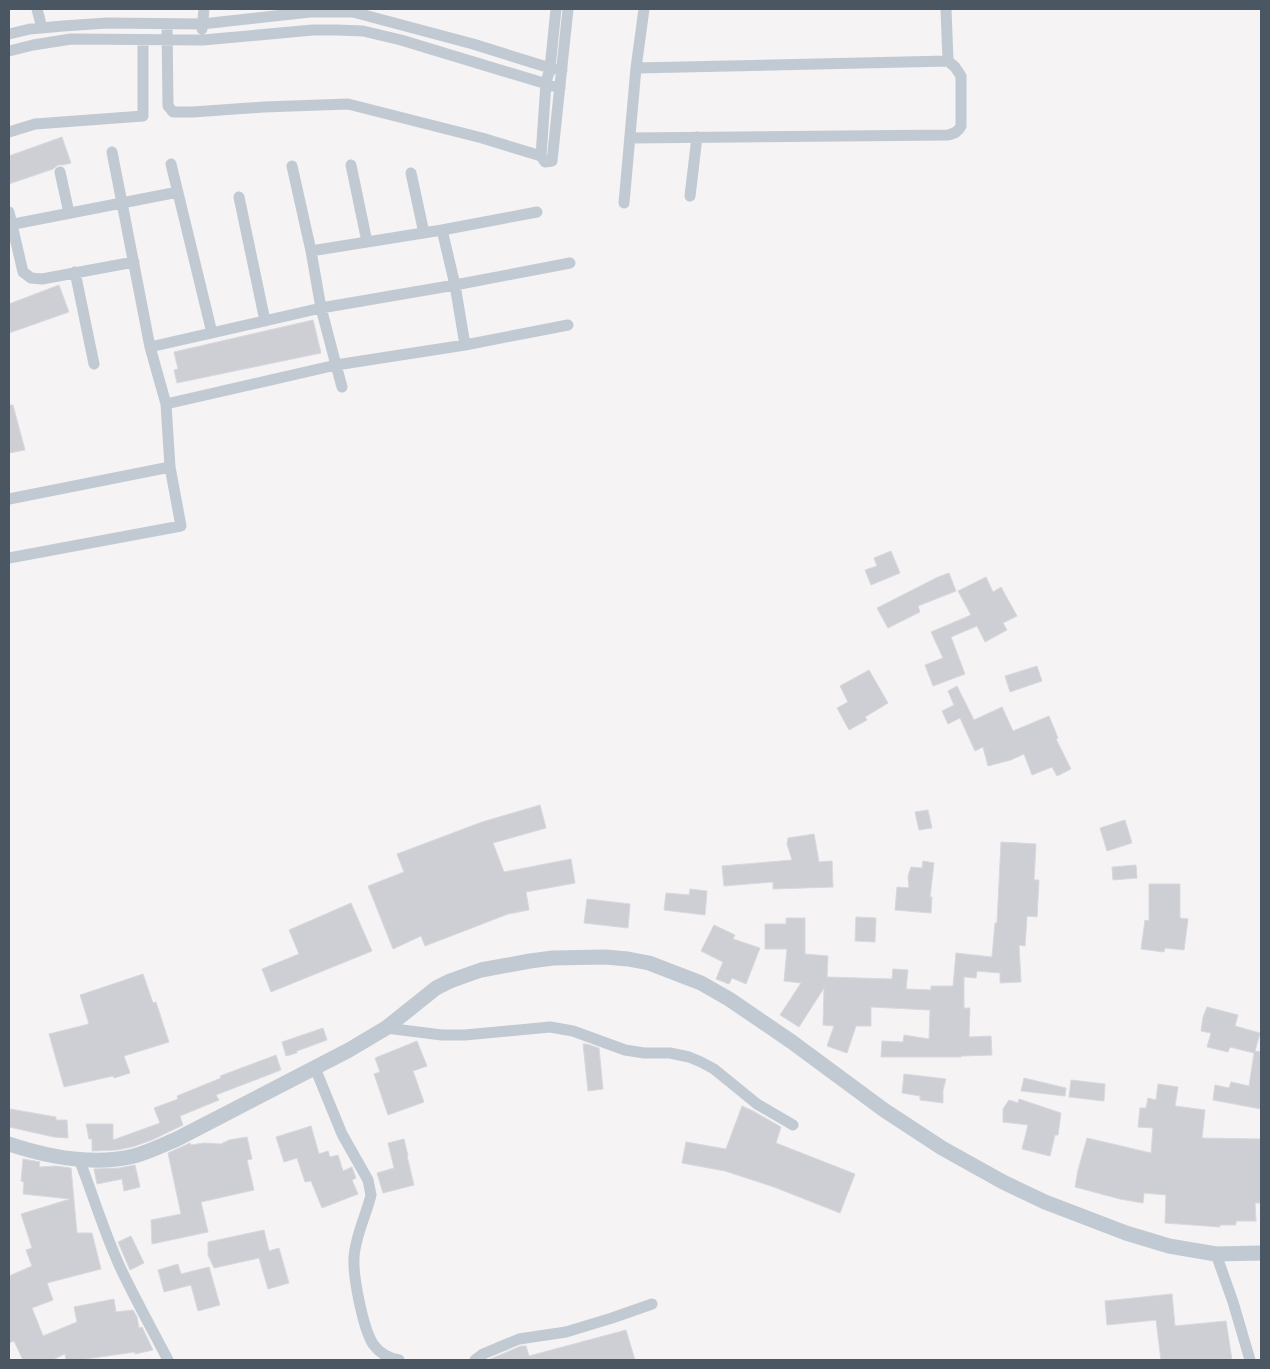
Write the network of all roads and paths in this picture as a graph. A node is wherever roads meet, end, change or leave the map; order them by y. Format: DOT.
graph roads {
  1 [pos="36,9"];
  2 [pos="204,9"];
  3 [pos="556,9"];
  4 [pos="568,9"];
  5 [pos="644,9"];
  6 [pos="946,9"];
  7 [pos="167,24"];
  8 [pos="202,24"];
  9 [pos="42,28"];
  10 [pos="9,34"];
  11 [pos="143,40"];
  12 [pos="167,40"];
  13 [pos="203,40"];
  14 [pos="9,51"];
  15 [pos="948,61"];
  16 [pos="550,68"];
  17 [pos="636,68"];
  18 [pos="562,70"];
  19 [pos="546,83"];
  20 [pos="560,88"];
  21 [pos="9,132"];
  22 [pos="630,138"];
  23 [pos="698,138"];
  24 [pos="112,152"];
  25 [pos="541,156"];
  26 [pos="171,164"];
  27 [pos="352,165"];
  28 [pos="292,166"];
  29 [pos="60,172"];
  30 [pos="411,173"];
  31 [pos="178,192"];
  32 [pos="690,196"];
  33 [pos="239,197"];
  34 [pos="122,203"];
  35 [pos="624,203"];
  36 [pos="9,212"];
  37 [pos="537,212"];
  38 [pos="69,213"];
  39 [pos="10,225"];
  40 [pos="442,230"];
  41 [pos="424,233"];
  42 [pos="367,242"];
  43 [pos="311,250"];
  44 [pos="134,262"];
  45 [pos="570,263"];
  46 [pos="75,272"];
  47 [pos="455,285"];
  48 [pos="321,308"];
  49 [pos="265,321"];
  50 [pos="568,325"];
  51 [pos="212,333"];
  52 [pos="465,345"];
  53 [pos="150,347"];
  54 [pos="94,364"];
  55 [pos="336,365"];
  56 [pos="342,386"];
  57 [pos="166,404"];
  58 [pos="170,467"];
  59 [pos="9,499"];
  60 [pos="9,558"];
  61 [pos="386,1028"];
  62 [pos="315,1068"];
  63 [pos="793,1125"];
  64 [pos="9,1144"];
  65 [pos="78,1159"];
  66 [pos="1261,1253"];
  67 [pos="1218,1260"];
  68 [pos="652,1304"];
  69 [pos="168,1360"];
  70 [pos="398,1360"];
  71 [pos="475,1360"];
  72 [pos="1250,1360"];
  1 -- 9 [label="street"];
  2 -- 8 [label="street"];
  3 -- 16 [label="street"];
  4 -- 18 [label="street"];
  5 -- 17 [label="street"];
  6 -- 15 [label="street"];
  7 -- 8 [label="street"];
  7 -- 9 [label="street"];
  7 -- 12 [label="street"];
  8 -- 13 [label="street"];
  8 -- 16 [label="street"];
  9 -- 10 [label="street"];
  11 -- 12 [label="street"];
  11 -- 14 [label="street"];
  11 -- 21 [label="street"];
  12 -- 13 [label="street"];
  12 -- 25 [label="street"];
  13 -- 19 [label="street"];
  15 -- 17 [label="street"];
  15 -- 23 [label="street"];
  16 -- 18 [label="street"];
  16 -- 19 [label="street"];
  17 -- 22 [label="street"];
  18 -- 20 [label="street"];
  19 -- 20 [label="street"];
  19 -- 25 [label="street"];
  20 -- 25 [label="street"];
  22 -- 23 [label="street"];
  22 -- 35 [label="street"];
  23 -- 32 [label="street"];
  24 -- 34 [label="street"];
  26 -- 31 [label="street"];
  27 -- 42 [label="street"];
  28 -- 43 [label="street"];
  29 -- 38 [label="street"];
  30 -- 41 [label="street"];
  31 -- 34 [label="street"];
  31 -- 51 [label="street"];
  33 -- 49 [label="street"];
  34 -- 38 [label="street"];
  34 -- 44 [label="street"];
  36 -- 39 [label="street"];
  37 -- 40 [label="street"];
  38 -- 39 [label="street"];
  39 -- 46 [label="street"];
  40 -- 41 [label="street"];
  40 -- 47 [label="street"];
  41 -- 42 [label="street"];
  42 -- 43 [label="street"];
  43 -- 48 [label="street"];
  44 -- 46 [label="street"];
  44 -- 53 [label="street"];
  45 -- 47 [label="street"];
  46 -- 54 [label="street"];
  47 -- 48 [label="street"];
  47 -- 52 [label="street"];
  48 -- 49 [label="street"];
  48 -- 55 [label="street"];
  49 -- 51 [label="street"];
  50 -- 52 [label="street"];
  51 -- 53 [label="street"];
  52 -- 55 [label="street"];
  53 -- 57 [label="street"];
  55 -- 56 [label="street"];
  55 -- 57 [label="street"];
  57 -- 58 [label="street"];
  58 -- 59 [label="street"];
  58 -- 60 [label="street"];
  61 -- 62 [label="street"];
  61 -- 63 [label="street"];
  61 -- 67 [label="street"];
  62 -- 65 [label="street"];
  62 -- 70 [label="street"];
  64 -- 65 [label="street"];
  65 -- 69 [label="street"];
  66 -- 67 [label="street"];
  67 -- 72 [label="street"];
  68 -- 71 [label="street"];
}
